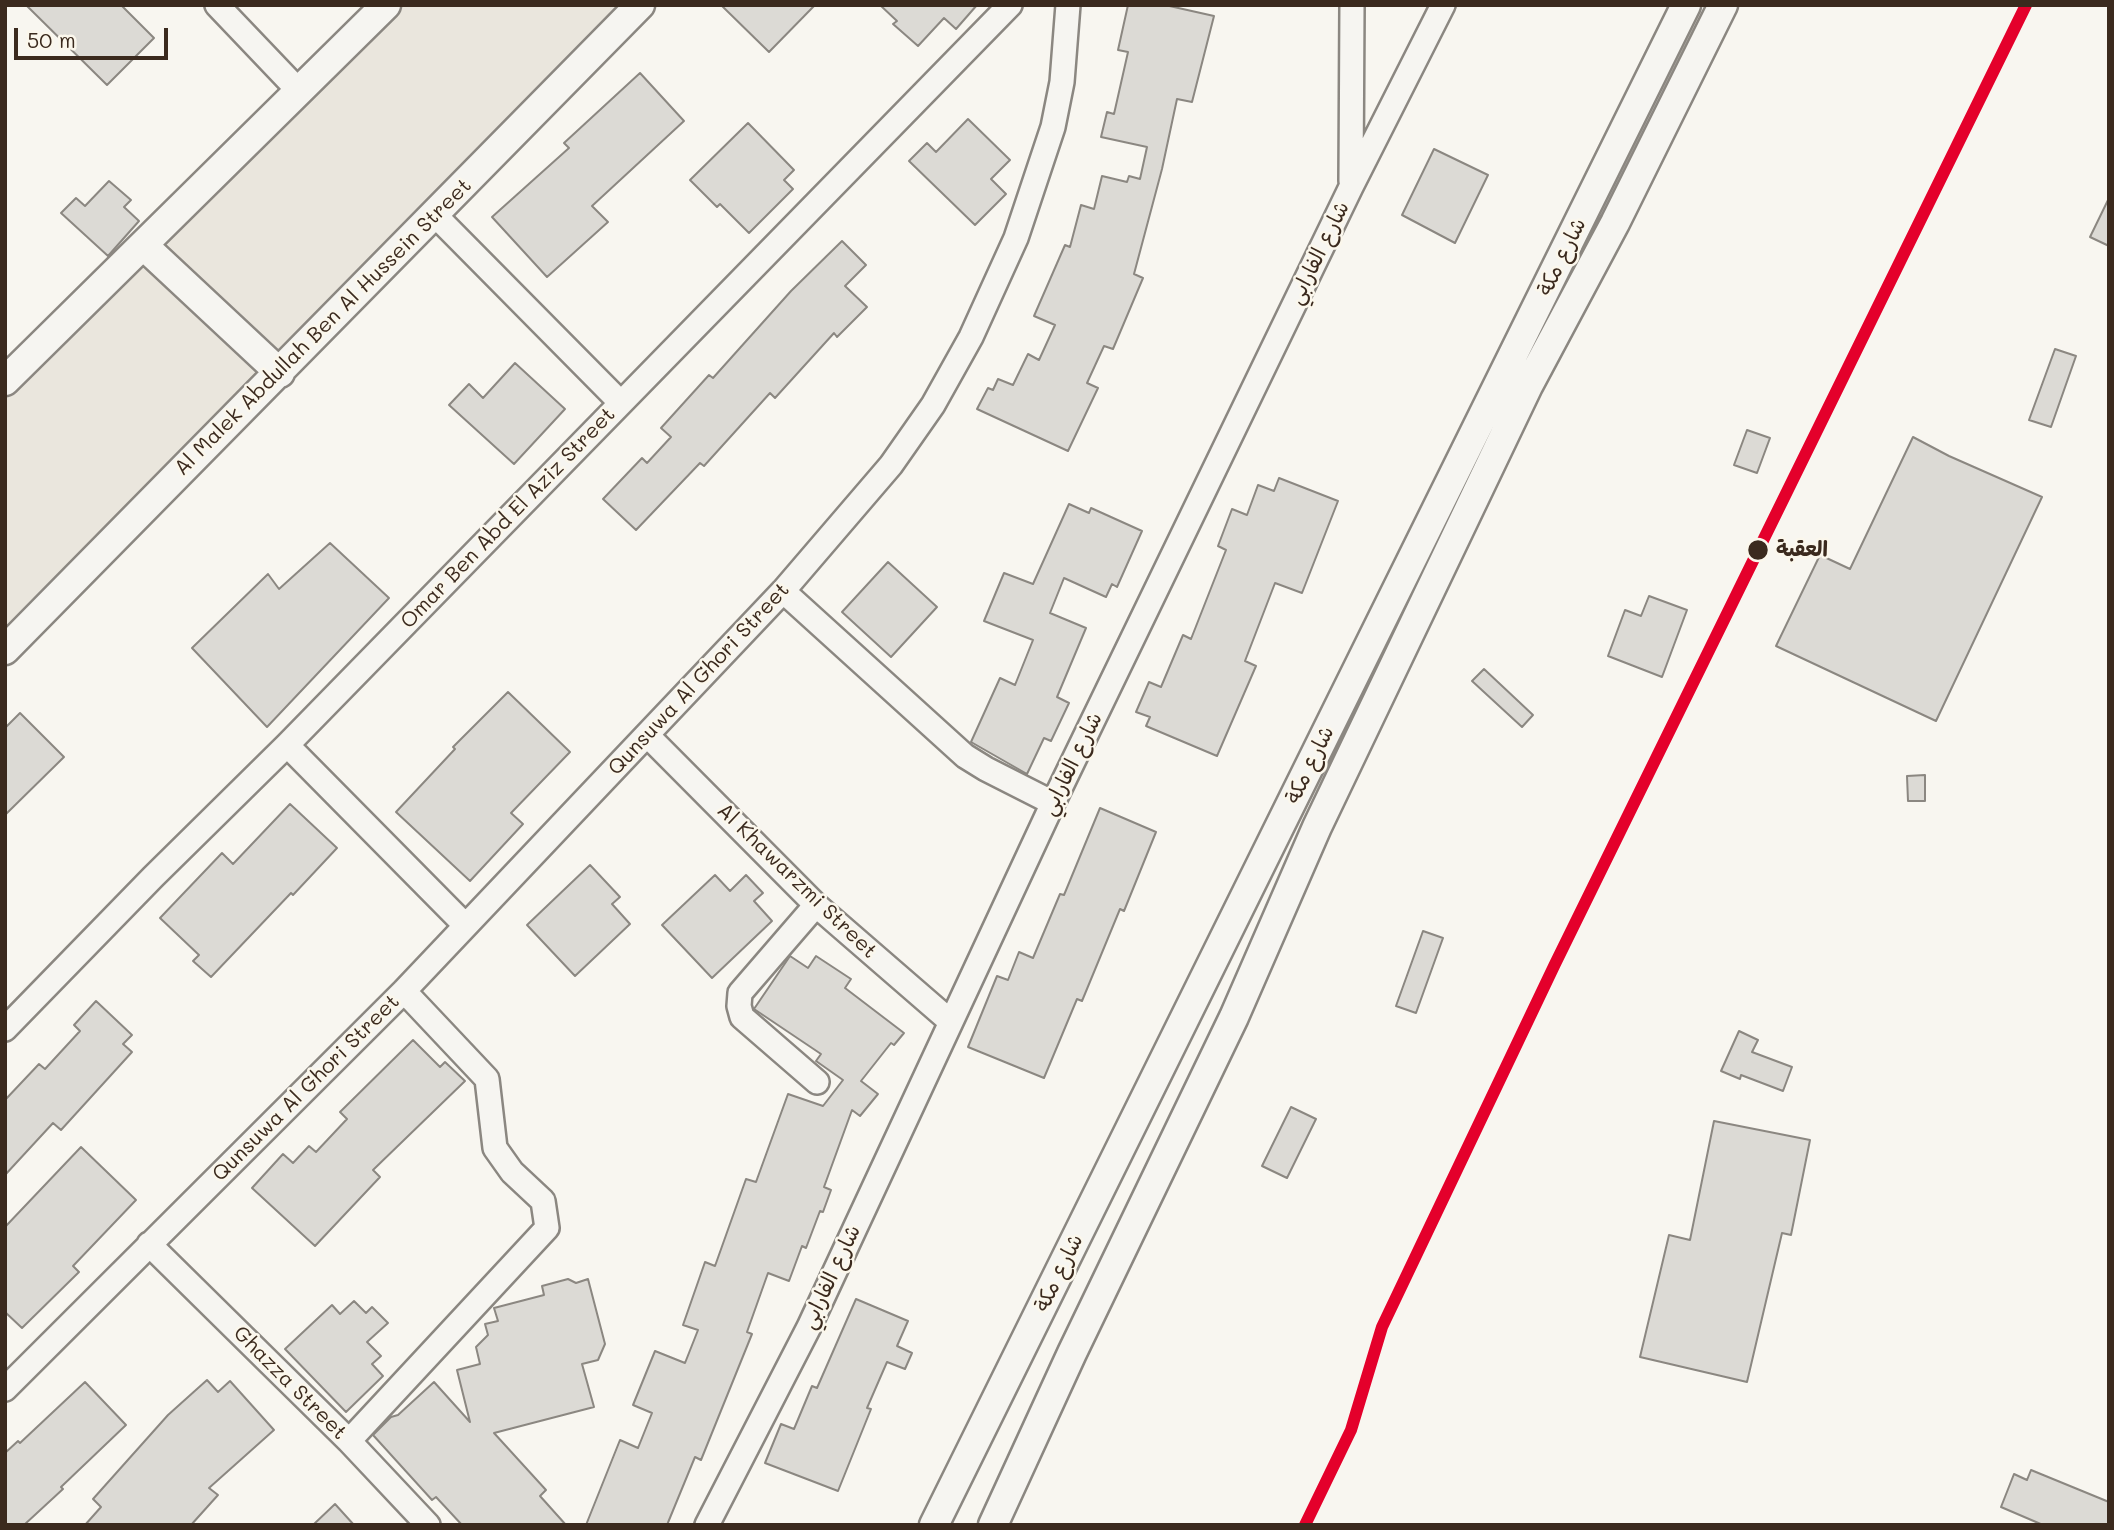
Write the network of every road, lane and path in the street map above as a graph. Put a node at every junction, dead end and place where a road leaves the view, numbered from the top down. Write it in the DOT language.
graph roads {
  1 [pos="217,5"];
  2 [pos="386,5"];
  3 [pos="640,5"];
  4 [pos="1010,5"];
  5 [pos="1068,5"];
  6 [pos="1352,5"];
  7 [pos="1443,5"];
  8 [pos="1686,5"];
  9 [pos="1723,5"];
  10 [pos="298,90"];
  11 [pos="1351,187"];
  12 [pos="435,215"];
  13 [pos="144,245"];
  14 [pos="280,373"];
  15 [pos="5,381"];
  16 [pos="621,403"];
  17 [pos="783,591"];
  18 [pos="5,650"];
  19 [pos="647,735"];
  20 [pos="287,746"];
  21 [pos="1053,803"];
  22 [pos="816,905"];
  23 [pos="465,925"];
  24 [pos="404,991"];
  25 [pos="951,1022"];
  26 [pos="5,1029"];
  27 [pos="817,1082"];
  28 [pos="149,1244"];
  29 [pos="5,1389"];
  30 [pos="349,1441"];
  31 [pos="428,1525"];
  32 [pos="707,1525"];
  33 [pos="934,1525"];
  34 [pos="993,1525"];
  1 -- 10 [label="street"];
  2 -- 10 [label="main road"];
  3 -- 12 [label="main road, Al Malek Abdullah Ben Al Hussein Street"];
  4 -- 16 [label="street, Omar Ben Abd El Aziz Street"];
  5 -- 17 [label="street, Qunsuwa Al Ghori Street"];
  6 -- 11 [label="street"];
  7 -- 11 [label="street, شارع الفارابي"];
  8 -- 33 [label="main road, شارع مكة"];
  9 -- 34 [label="main road, شارع مكة"];
  10 -- 13 [label="main road"];
  11 -- 21 [label="street, شارع الفارابي"];
  12 -- 14 [label="main road, Al Malek Abdullah Ben Al Hussein Street"];
  12 -- 16 [label="street"];
  13 -- 14 [label="main road"];
  13 -- 15 [label="main road"];
  14 -- 18 [label="main road, Al Malek Abdullah Ben Al Hussein Street"];
  16 -- 20 [label="street, Omar Ben Abd El Aziz Street"];
  17 -- 19 [label="street, Qunsuwa Al Ghori Street"];
  17 -- 21 [label="street"];
  19 -- 22 [label="street, Al Khawarzmi Street"];
  19 -- 23 [label="street, Qunsuwa Al Ghori Street"];
  20 -- 23 [label="street"];
  20 -- 26 [label="street, Omar Ben Abd El Aziz Street"];
  21 -- 25 [label="street, شارع الفارابي"];
  22 -- 25 [label="street, Al Khawarzmi Street"];
  22 -- 27 [label="street"];
  23 -- 24 [label="street, Qunsuwa Al Ghori Street"];
  24 -- 28 [label="street, Qunsuwa Al Ghori Street"];
  24 -- 30 [label="street"];
  25 -- 32 [label="street, شارع الفارابي"];
  28 -- 29 [label="street, Qunsuwa Al Ghori Street"];
  28 -- 30 [label="street, Ghazza Street"];
  30 -- 31 [label="street, Ghazza Street"];
}
